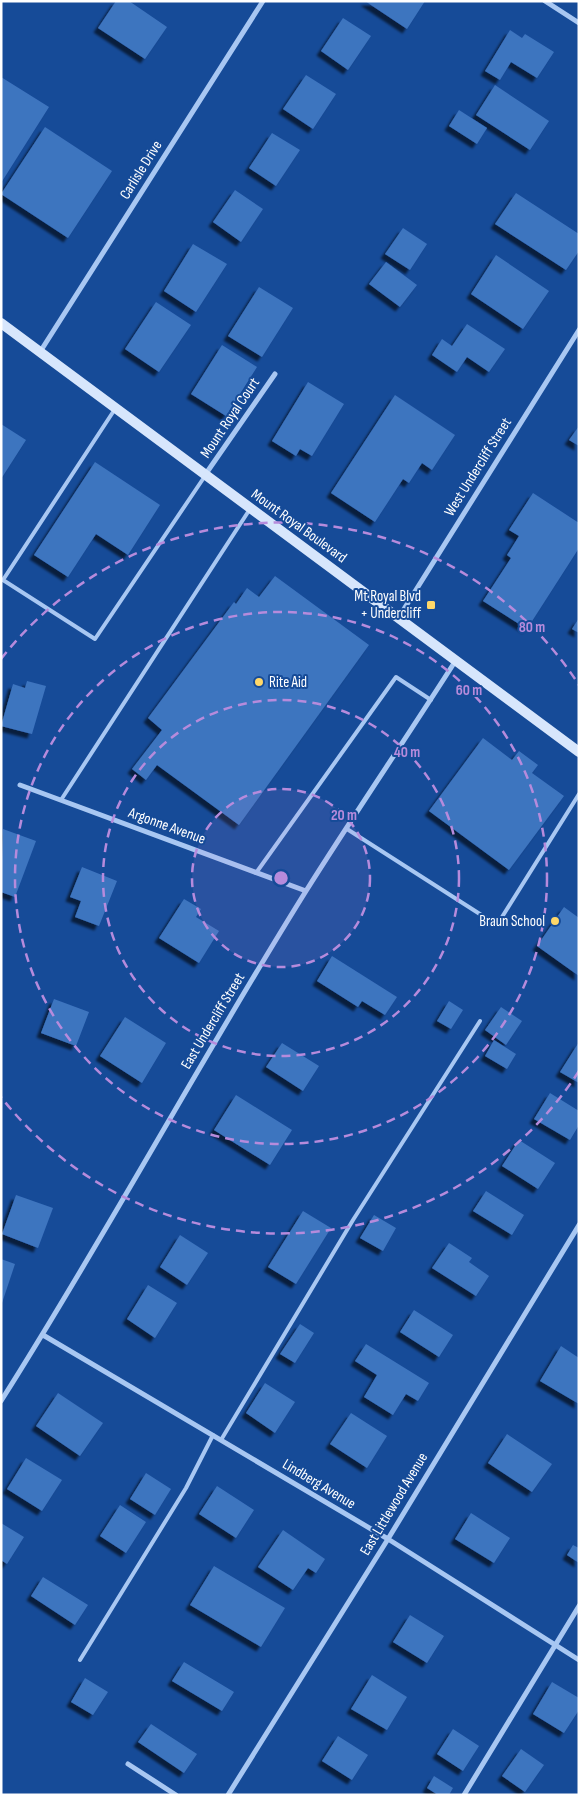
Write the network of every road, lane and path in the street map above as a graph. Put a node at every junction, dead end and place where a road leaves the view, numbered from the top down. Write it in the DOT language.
graph roads {
  1 [pos="263,1"];
  2 [pos="545,1"];
  3 [pos="579,23"];
  4 [pos="1,324"];
  5 [pos="579,330"];
  6 [pos="40,352"];
  7 [pos="275,374"];
  8 [pos="115,409"];
  9 [pos="205,476"];
  10 [pos="250,509"];
  11 [pos="399,617"];
  12 [pos="457,660"];
  13 [pos="431,700"];
  14 [pos="579,752"];
  15 [pos="20,785"];
  16 [pos="579,794"];
  17 [pos="61,800"];
  18 [pos="347,829"];
  19 [pos="256,873"];
  20 [pos="306,891"];
  21 [pos="480,1021"];
  22 [pos="579,1225"];
  23 [pos="43,1334"];
  24 [pos="1,1401"];
  25 [pos="213,1435"];
  26 [pos="221,1440"];
  27 [pos="388,1539"];
  28 [pos="579,1606"];
  29 [pos="554,1645"];
  30 [pos="80,1660"];
  31 [pos="579,1660"];
  32 [pos="128,1764"];
  33 [pos="176,1795"];
  34 [pos="228,1795"];
  35 [pos="464,1795"];
  1 -- 6 [label="street, Carlisle Drive"];
  2 -- 3 [label="street"];
  4 -- 6 [label="main road, Mount Royal Boulevard"];
  5 -- 11 [label="street, West Undercliff Street"];
  6 -- 8 [label="main road, Mount Royal Boulevard"];
  7 -- 9 [label="street, Mount Royal Court"];
  8 -- 9 [label="main road, Mount Royal Boulevard"];
  8 -- 9 [label="lane"];
  9 -- 10 [label="main road, Mount Royal Boulevard"];
  10 -- 11 [label="main road, Mount Royal Boulevard"];
  10 -- 17 [label="lane"];
  11 -- 12 [label="main road, Mount Royal Boulevard"];
  12 -- 13 [label="street, East Undercliff Street"];
  12 -- 14 [label="main road, Mount Royal Boulevard"];
  13 -- 18 [label="street, East Undercliff Street"];
  13 -- 19 [label="lane"];
  15 -- 17 [label="street, Argonne Avenue"];
  16 -- 18 [label="lane"];
  17 -- 19 [label="street, Argonne Avenue"];
  18 -- 20 [label="street, East Undercliff Street"];
  19 -- 20 [label="street, Argonne Avenue"];
  20 -- 23 [label="street, East Undercliff Street"];
  21 -- 26 [label="lane"];
  22 -- 27 [label="street, East Littlewood Avenue"];
  23 -- 24 [label="street, East Undercliff Street"];
  23 -- 25 [label="street, Lindberg Avenue"];
  25 -- 26 [label="street, Lindberg Avenue"];
  25 -- 30 [label="lane"];
  26 -- 27 [label="street, Lindberg Avenue"];
  27 -- 29 [label="street, Lindberg Avenue"];
  27 -- 34 [label="street, East Littlewood Avenue"];
  28 -- 29 [label="street"];
  29 -- 31 [label="street, Lindberg Avenue"];
  29 -- 35 [label="street"];
  32 -- 33 [label="street"];
}
